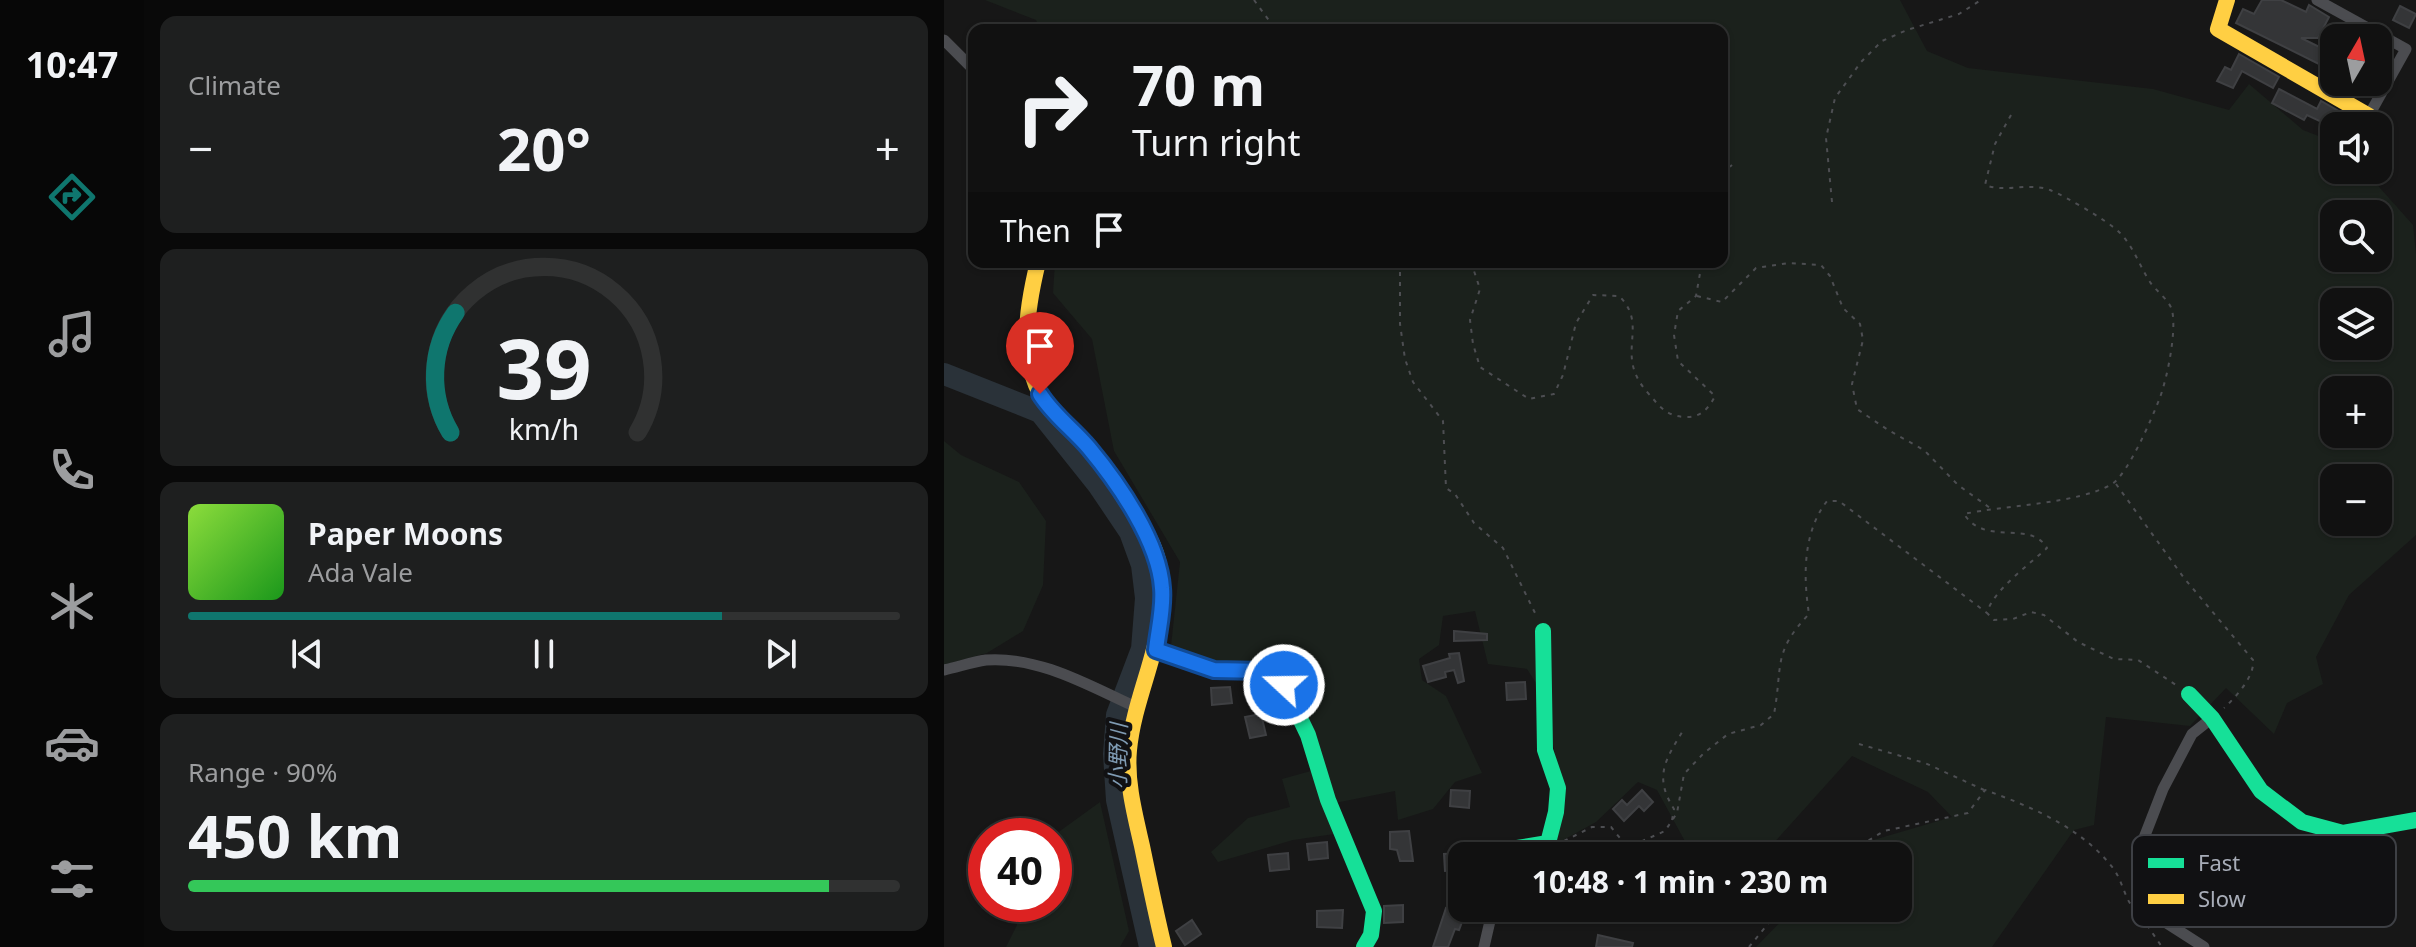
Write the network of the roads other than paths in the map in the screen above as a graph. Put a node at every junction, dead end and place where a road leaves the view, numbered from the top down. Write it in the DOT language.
graph roads {
  1 [pos="2227,0"];
  2 [pos="2317,0"];
  3 [pos="944,40"];
  4 [pos="968,64"];
  5 [pos="2352,112"];
  6 [pos="2371,112"];
  7 [pos="1037,268"];
  8 [pos="1543,631"];
  9 [pos="1156,650"];
  10 [pos="944,670"];
  11 [pos="2189,694"];
  12 [pos="1138,708"];
  13 [pos="2212,718"];
  14 [pos="2416,820"];
  15 [pos="2145,835"];
  16 [pos="1548,842"];
  17 [pos="1490,922"];
  18 [pos="2173,927"];
  19 [pos="1164,947"];
  20 [pos="1364,947"];
  21 [pos="1484,947"];
  22 [pos="2204,947"];
  1 -- 5 [label="street"];
  2 -- 6 [label="street"];
  3 -- 4 [label="street"];
  7 -- 9 [label="street"];
  8 -- 16 [label="street"];
  9 -- 12 [label="street"];
  9 -- 20 [label="street"];
  10 -- 12 [label="street"];
  11 -- 13 [label="street"];
  12 -- 19 [label="street"];
  13 -- 14 [label="street"];
  13 -- 15 [label="street"];
  17 -- 21 [label="street"];
  18 -- 22 [label="street"];
}
